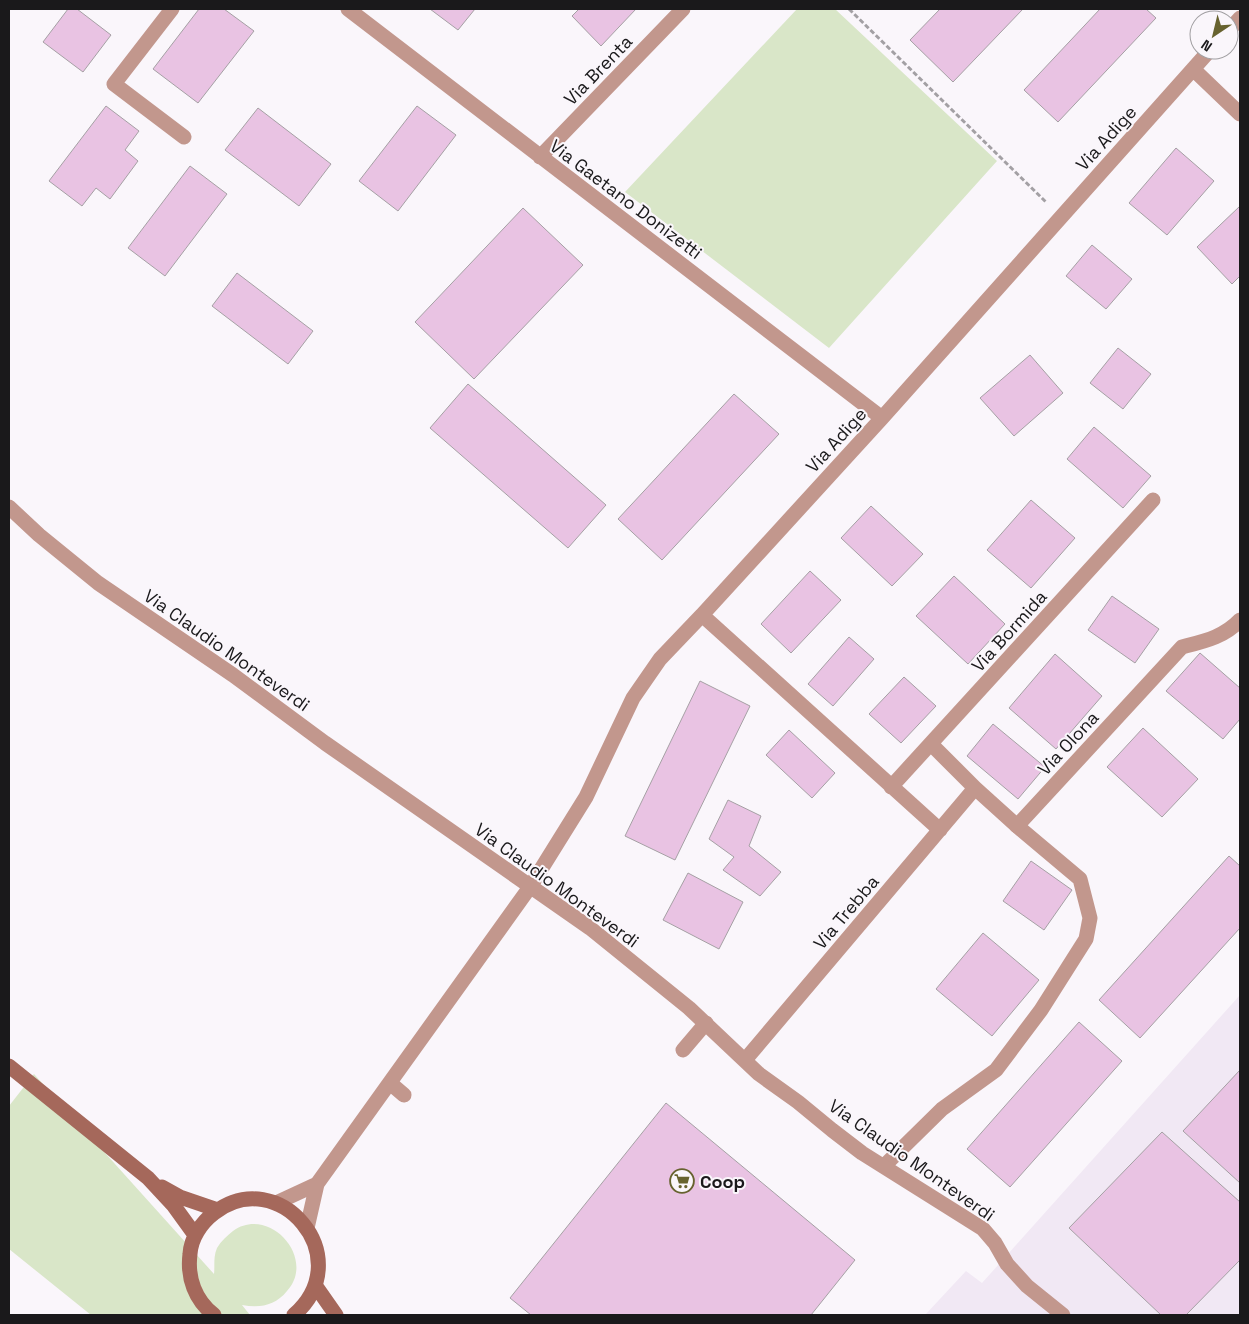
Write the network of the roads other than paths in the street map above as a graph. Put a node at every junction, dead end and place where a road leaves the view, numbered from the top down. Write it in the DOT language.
graph roads {
  1 [pos="172,9"];
  2 [pos="348,9"];
  3 [pos="683,9"];
  4 [pos="1201,60"];
  5 [pos="1193,68"];
  6 [pos="1240,114"];
  7 [pos="184,137"];
  8 [pos="540,157"];
  9 [pos="882,418"];
  10 [pos="1153,500"];
  11 [pos="9,507"];
  12 [pos="702,615"];
  13 [pos="1240,620"];
  14 [pos="931,744"];
  15 [pos="892,787"];
  16 [pos="975,788"];
  17 [pos="1018,826"];
  18 [pos="940,830"];
  19 [pos="530,887"];
  20 [pos="706,1024"];
  21 [pos="683,1050"];
  22 [pos="745,1060"];
  23 [pos="9,1066"];
  24 [pos="390,1083"];
  25 [pos="404,1095"];
  26 [pos="884,1166"];
  27 [pos="148,1178"];
  28 [pos="317,1184"];
  29 [pos="276,1203"];
  30 [pos="218,1210"];
  31 [pos="307,1228"];
  32 [pos="195,1235"];
  33 [pos="315,1285"];
  34 [pos="210,1314"];
  35 [pos="296,1315"];
  36 [pos="336,1315"];
  37 [pos="1063,1315"];
  1 -- 7 [label="street"];
  2 -- 8 [label="street, Via Gaetano Donizetti"];
  3 -- 8 [label="street, Via Brenta"];
  4 -- 5 [label="street, Via Adige"];
  5 -- 6 [label="street"];
  5 -- 9 [label="street, Via Adige"];
  8 -- 9 [label="street, Via Gaetano Donizetti"];
  9 -- 12 [label="street, Via Adige"];
  10 -- 14 [label="street, Via Bormida"];
  11 -- 19 [label="street, Via Claudio Monteverdi"];
  12 -- 15 [label="street"];
  12 -- 19 [label="street, Via Adige"];
  13 -- 17 [label="street, Via Olona"];
  14 -- 15 [label="street, Via Bormida"];
  14 -- 16 [label="street"];
  15 -- 18 [label="street"];
  16 -- 17 [label="street"];
  16 -- 18 [label="street, Via Trebba"];
  17 -- 26 [label="street"];
  18 -- 22 [label="street, Via Trebba"];
  19 -- 20 [label="street, Via Claudio Monteverdi"];
  19 -- 24 [label="street, Via Adige"];
  20 -- 21 [label="street"];
  20 -- 22 [label="street, Via Claudio Monteverdi"];
  22 -- 26 [label="street, Via Claudio Monteverdi"];
  23 -- 27 [label="street"];
  24 -- 25 [label="street"];
  24 -- 28 [label="street, Via Adige"];
  26 -- 37 [label="street, Via Claudio Monteverdi"];
  27 -- 30 [label="street"];
  27 -- 32 [label="street"];
  28 -- 29 [label="street"];
  28 -- 31 [label="street"];
  29 -- 30 [label="street"];
  29 -- 31 [label="street"];
  30 -- 32 [label="street"];
  31 -- 33 [label="street"];
  32 -- 34 [label="street"];
  33 -- 35 [label="street"];
  33 -- 36 [label="street"];
}
